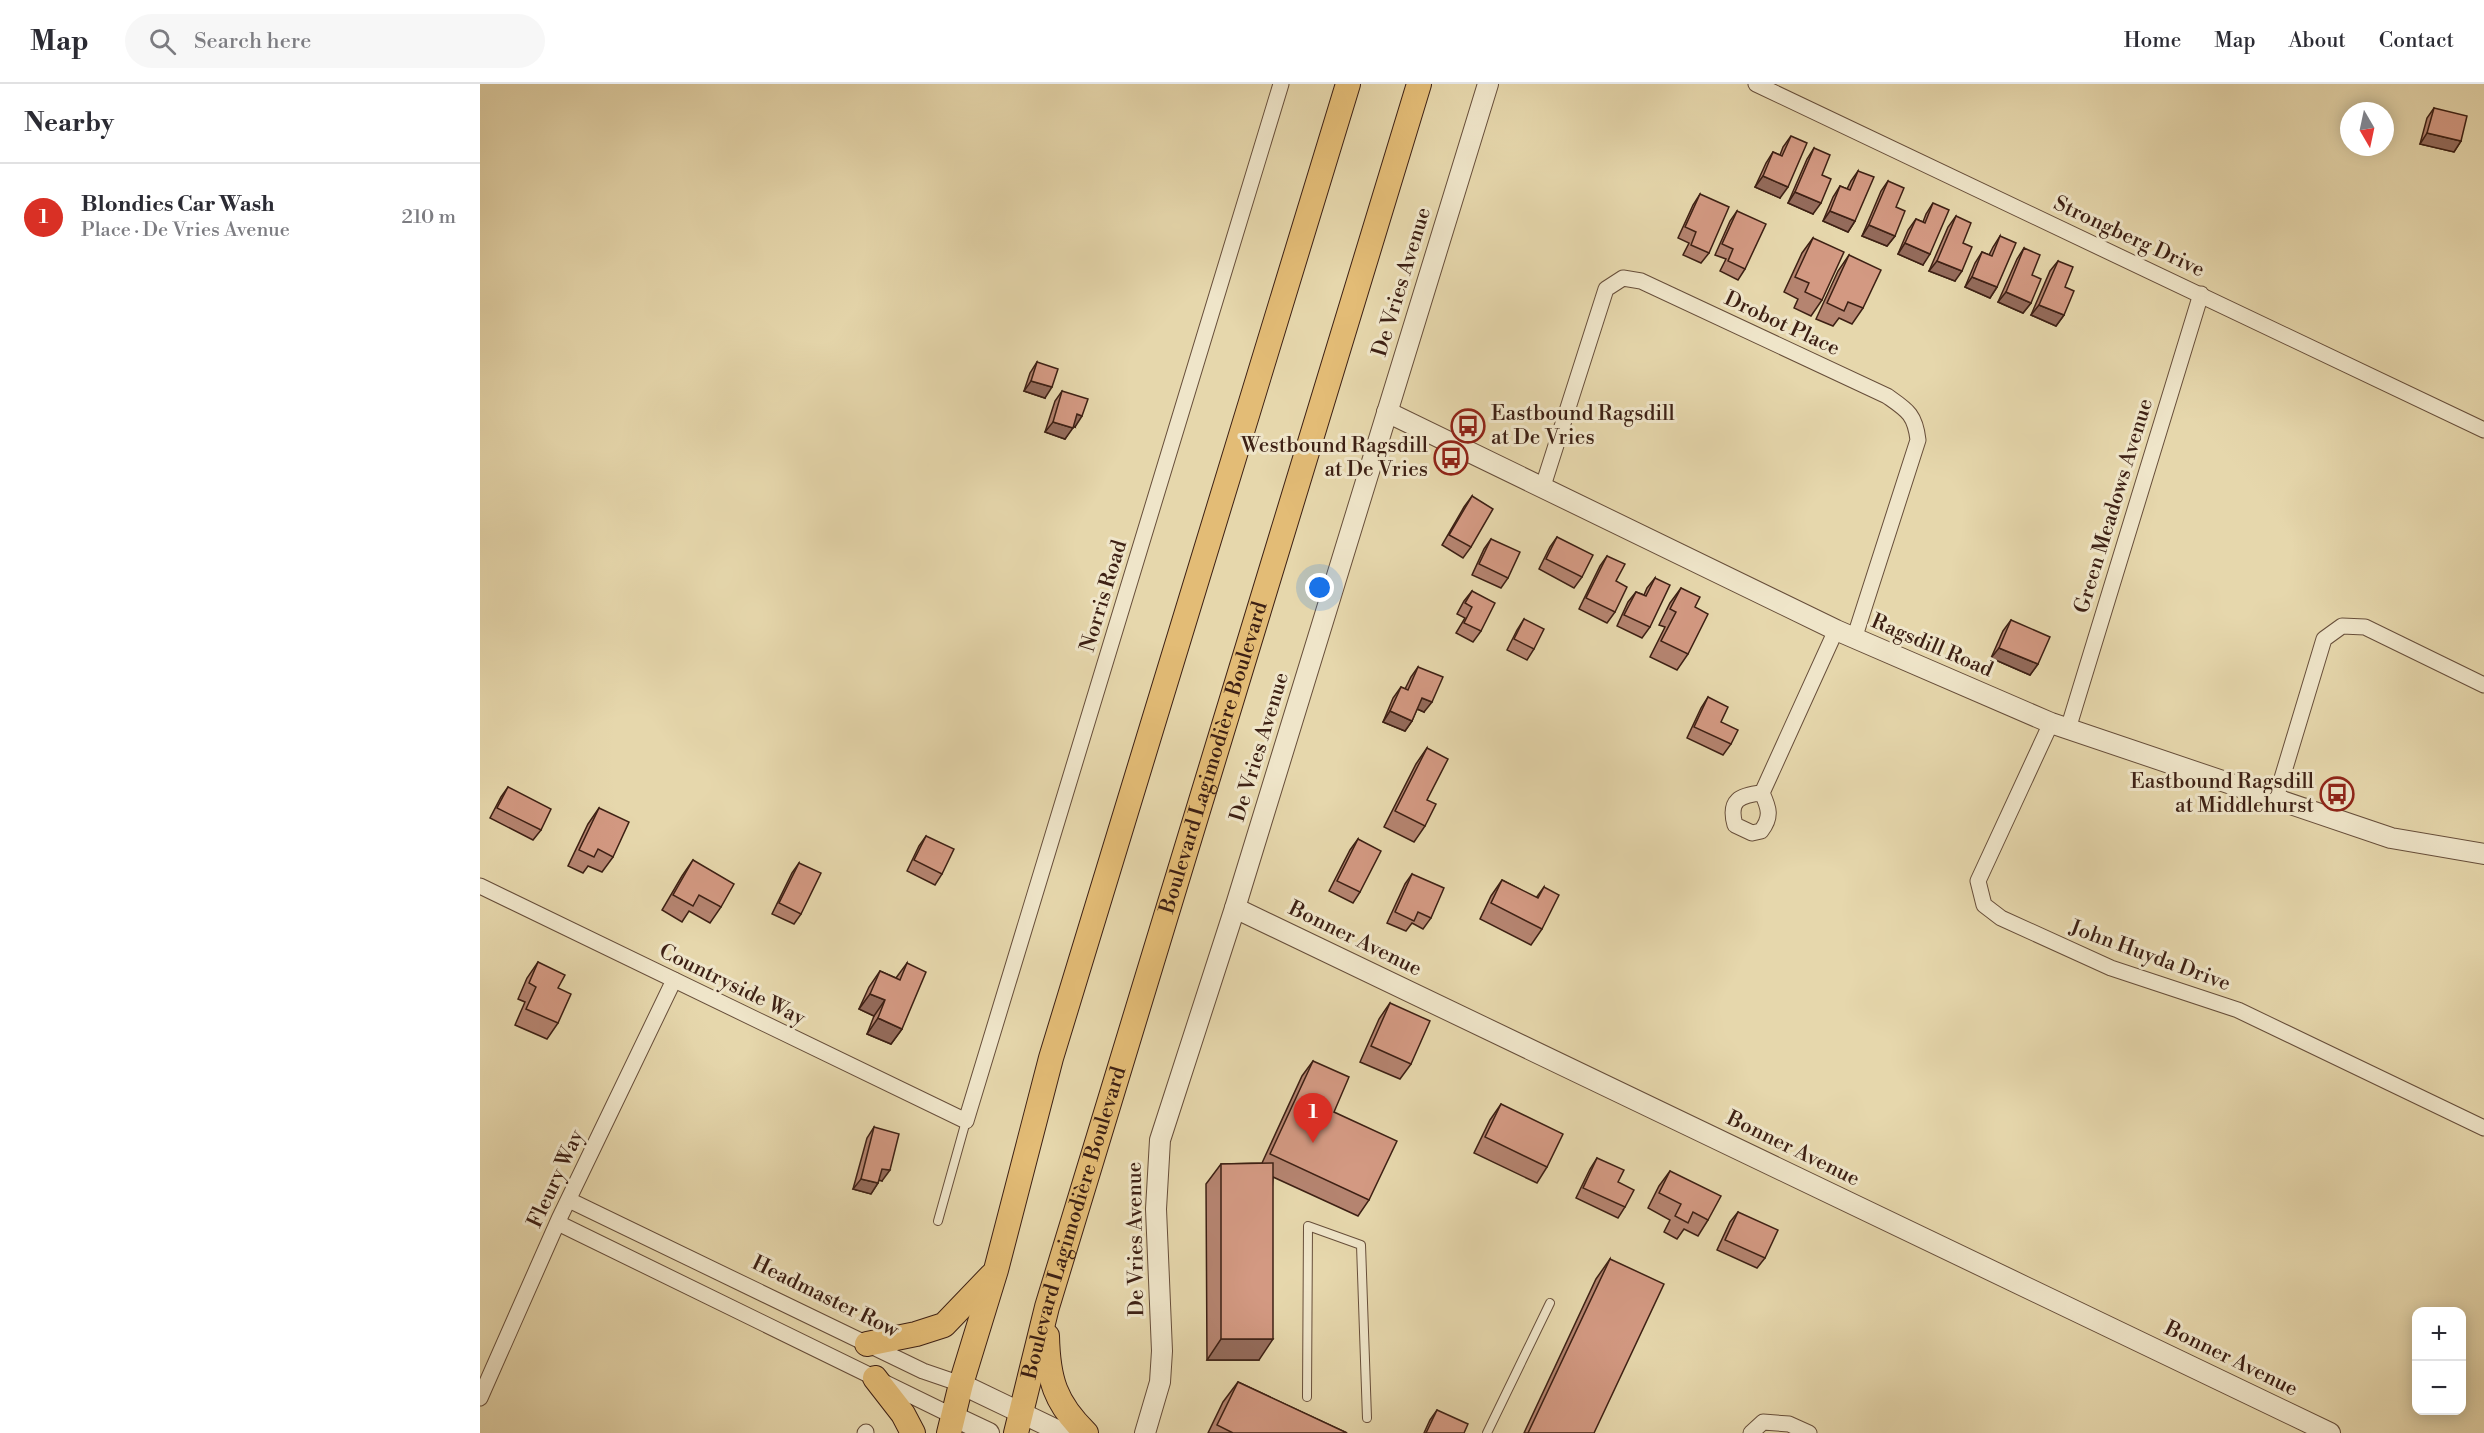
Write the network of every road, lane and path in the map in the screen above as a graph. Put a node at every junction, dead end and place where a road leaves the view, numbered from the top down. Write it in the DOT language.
graph roads {
  1 [pos="1281,84"];
  2 [pos="1348,84"];
  3 [pos="1419,84"];
  4 [pos="1488,84"];
  5 [pos="1756,84"];
  6 [pos="2201,294"];
  7 [pos="1387,412"];
  8 [pos="2484,430"];
  9 [pos="1543,486"];
  10 [pos="1836,630"];
  11 [pos="1854,639"];
  12 [pos="2484,685"];
  13 [pos="2060,726"];
  14 [pos="1762,793"];
  15 [pos="2276,798"];
  16 [pos="2484,854"];
  17 [pos="480,886"];
  18 [pos="1235,908"];
  19 [pos="674,980"];
  20 [pos="966,1121"];
  21 [pos="2484,1128"];
  22 [pos="569,1200"];
  23 [pos="938,1221"];
  24 [pos="558,1223"];
  25 [pos="996,1270"];
  26 [pos="1550,1303"];
  27 [pos="1047,1307"];
  28 [pos="867,1344"];
  29 [pos="875,1378"];
  30 [pos="961,1384"];
  31 [pos="1307,1397"];
  32 [pos="480,1398"];
  33 [pos="1367,1418"];
  34 [pos="1018,1422"];
  35 [pos="951,1424"];
  36 [pos="913,1433"];
  37 [pos="989,1433"];
  38 [pos="1063,1433"];
  39 [pos="1086,1433"];
  40 [pos="1145,1433"];
  41 [pos="1487,1433"];
  42 [pos="1751,1433"];
  43 [pos="1809,1433"];
  44 [pos="2330,1433"];
  1 -- 20 [label="street, Norris Road"];
  2 -- 25 [label="main road"];
  3 -- 27 [label="main road, Boulevard Lagimodière Boulevard"];
  4 -- 7 [label="street, De Vries Avenue"];
  5 -- 6 [label="street, Strongberg Drive"];
  6 -- 8 [label="street, Strongberg Drive"];
  6 -- 13 [label="street, Green Meadows Avenue"];
  7 -- 9 [label="street, Ragsdill Road"];
  7 -- 18 [label="street, De Vries Avenue"];
  9 -- 10 [label="street, Ragsdill Road"];
  9 -- 11 [label="street, Drobot Place"];
  10 -- 11 [label="street, Ragsdill Road"];
  10 -- 14 [label="street"];
  11 -- 13 [label="street, Ragsdill Road"];
  12 -- 15 [label="street"];
  13 -- 15 [label="street, Ragsdill Road"];
  13 -- 21 [label="street, John Huyda Drive"];
  15 -- 16 [label="street, Ragsdill Road"];
  17 -- 19 [label="street, Countryside Way"];
  18 -- 40 [label="street, De Vries Avenue"];
  18 -- 44 [label="street, Bonner Avenue"];
  19 -- 20 [label="street, Countryside Way"];
  19 -- 22 [label="street, Fleury Way"];
  20 -- 23 [label="lane"];
  22 -- 24 [label="street, Fleury Way"];
  22 -- 28 [label="street, Headmaster Row"];
  24 -- 29 [label="street"];
  24 -- 32 [label="street, Fleury Way"];
  25 -- 28 [label="main road"];
  25 -- 30 [label="main road"];
  26 -- 41 [label="lane"];
  27 -- 34 [label="main road, Boulevard Lagimodière Boulevard"];
  27 -- 39 [label="main road"];
  28 -- 30 [label="street, Headmaster Row"];
  29 -- 35 [label="street"];
  29 -- 36 [label="main road"];
  30 -- 34 [label="street, Headmaster Row"];
  30 -- 35 [label="main road"];
  31 -- 33 [label="lane"];
  34 -- 38 [label="street, Headmaster Row"];
  35 -- 37 [label="street"];
  42 -- 43 [label="street"];
}
